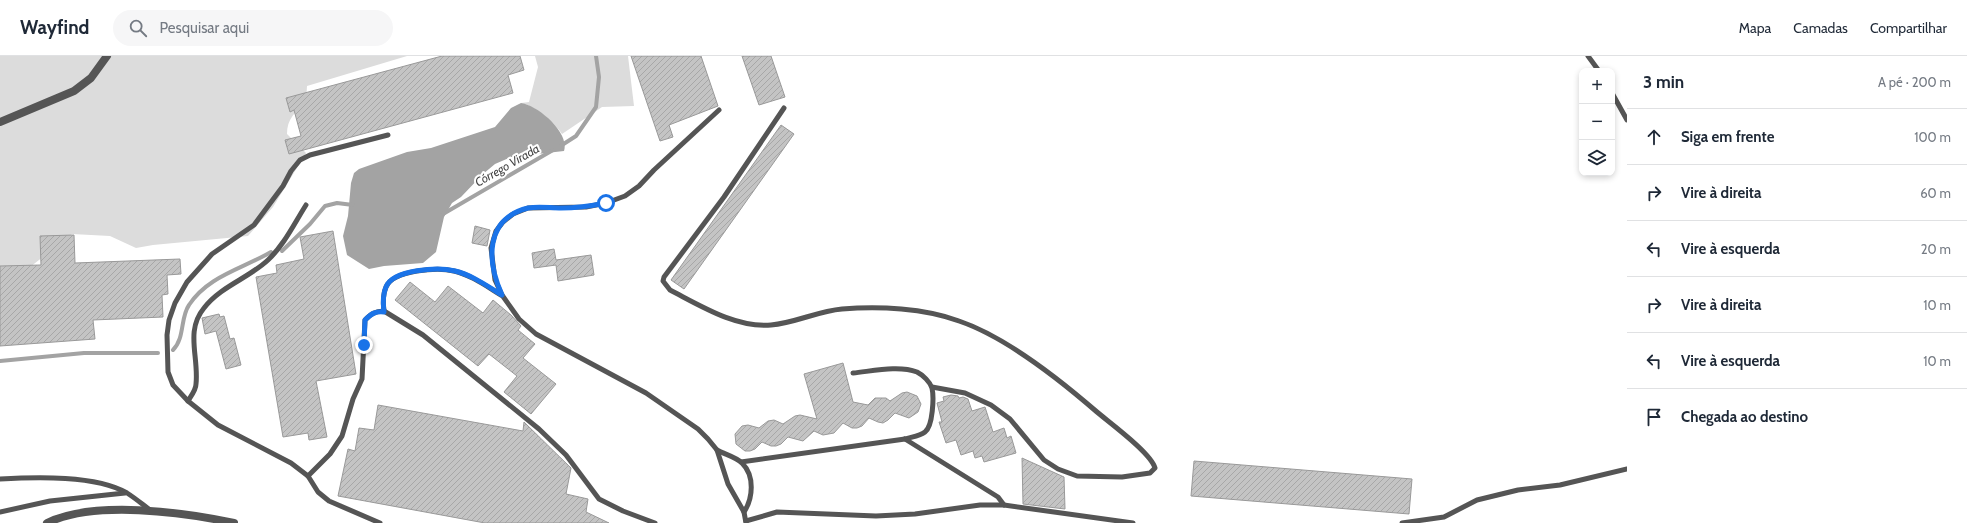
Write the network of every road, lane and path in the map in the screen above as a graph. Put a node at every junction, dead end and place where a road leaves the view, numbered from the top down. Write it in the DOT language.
graph roads {
  1 [pos="107,56"];
  2 [pos="1588,56"];
  3 [pos="1597,68"];
  4 [pos="1615,99"];
  5 [pos="784,108"];
  6 [pos="719,110"];
  7 [pos="1627,120"];
  8 [pos="0,122"];
  9 [pos="388,135"];
  10 [pos="306,205"];
  11 [pos="502,295"];
  12 [pos="384,312"];
  13 [pos="853,373"];
  14 [pos="932,387"];
  15 [pos="188,401"];
  16 [pos="905,439"];
  17 [pos="717,450"];
  18 [pos="741,462"];
  19 [pos="1627,469"];
  20 [pos="308,476"];
  21 [pos="0,479"];
  22 [pos="126,493"];
  23 [pos="1004,505"];
  24 [pos="0,512"];
  25 [pos="152,512"];
  26 [pos="744,512"];
  27 [pos="746,522"];
  28 [pos="47,523"];
  29 [pos="234,523"];
  30 [pos="380,523"];
  31 [pos="655,523"];
  32 [pos="1133,523"];
  33 [pos="1402,523"];
  1 -- 8 [label="street"];
  2 -- 3 [label="lane"];
  4 -- 7 [label="lane"];
  5 -- 14 [label="lane"];
  6 -- 11 [label="lane"];
  9 -- 15 [label="lane"];
  10 -- 15 [label="lane"];
  11 -- 12 [label="lane"];
  11 -- 17 [label="lane"];
  12 -- 20 [label="lane"];
  12 -- 31 [label="lane"];
  13 -- 14 [label="lane"];
  14 -- 16 [label="lane"];
  15 -- 20 [label="lane"];
  16 -- 18 [label="lane"];
  16 -- 23 [label="lane"];
  17 -- 18 [label="lane"];
  17 -- 26 [label="lane"];
  18 -- 26 [label="lane"];
  19 -- 33 [label="lane"];
  20 -- 30 [label="lane"];
  21 -- 22 [label="lane"];
  22 -- 24 [label="lane"];
  22 -- 25 [label="lane"];
  23 -- 27 [label="lane"];
  23 -- 32 [label="lane"];
  25 -- 28 [label="street"];
  25 -- 29 [label="street"];
  26 -- 27 [label="lane"];
}
